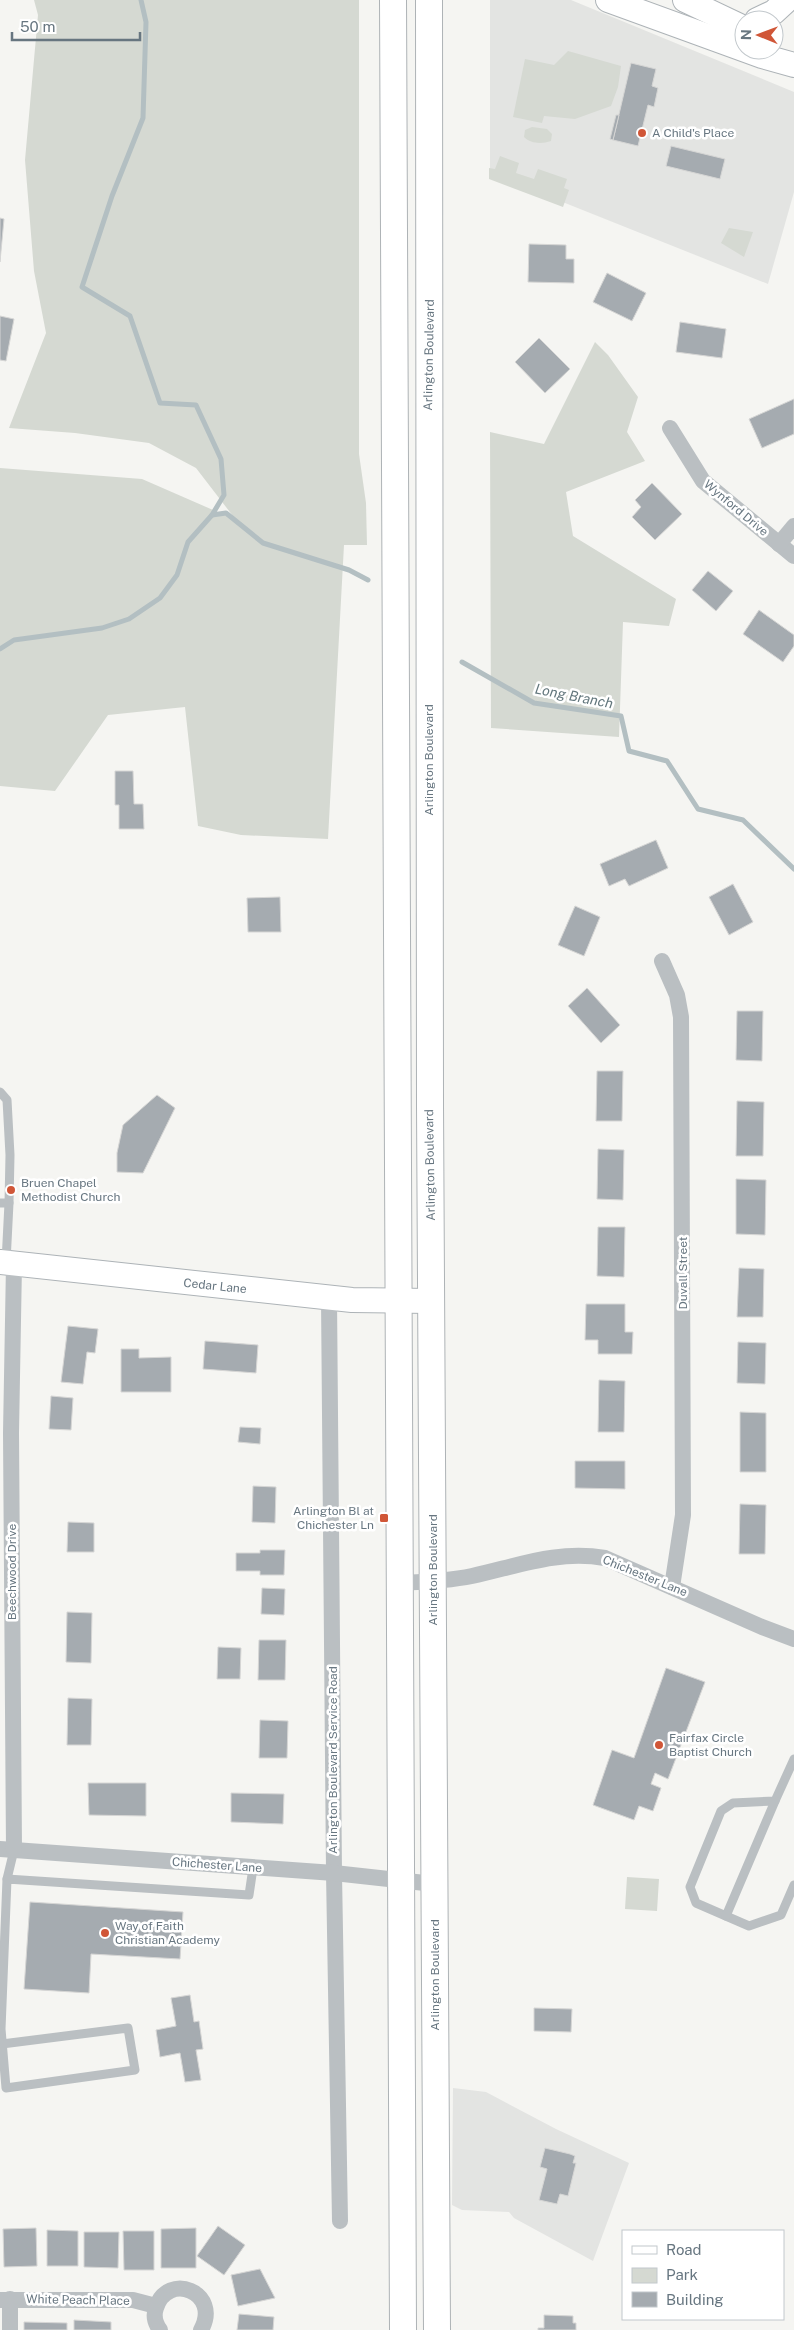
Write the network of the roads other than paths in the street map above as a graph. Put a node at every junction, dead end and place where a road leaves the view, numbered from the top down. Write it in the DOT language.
graph roads {
  1 [pos="393,0"];
  2 [pos="429,0"];
  3 [pos="438,0"];
  4 [pos="608,0"];
  5 [pos="685,0"];
  6 [pos="787,0"];
  7 [pos="776,10"];
  8 [pos="734,20"];
  9 [pos="429,47"];
  10 [pos="784,56"];
  11 [pos="794,64"];
  12 [pos="670,428"];
  13 [pos="794,526"];
  14 [pos="779,544"];
  15 [pos="794,556"];
  16 [pos="662,961"];
  17 [pos="0,1092"];
  18 [pos="5,1203"];
  19 [pos="7,1263"];
  20 [pos="329,1298"];
  21 [pos="399,1301"];
  22 [pos="432,1301"];
  23 [pos="433,1582"];
  24 [pos="400,1583"];
  25 [pos="672,1587"];
  26 [pos="794,1639"];
  27 [pos="794,1759"];
  28 [pos="775,1801"];
  29 [pos="7,1850"];
  30 [pos="253,1868"];
  31 [pos="334,1873"];
  32 [pos="7,1879"];
  33 [pos="401,1880"];
  34 [pos="434,1884"];
  35 [pos="794,1885"];
  36 [pos="726,1916"];
  37 [pos="2,2044"];
  38 [pos="340,2221"];
  39 [pos="5,2300"];
  40 [pos="156,2306"];
  41 [pos="10,2330"];
  42 [pos="160,2330"];
  43 [pos="201,2330"];
  44 [pos="403,2330"];
  45 [pos="437,2330"];
  1 -- 21 [label="main road"];
  2 -- 9 [label="main road, Arlington Boulevard"];
  3 -- 9 [label="main road"];
  4 -- 11 [label="main road"];
  5 -- 8 [label="main road"];
  6 -- 7 [label="main road"];
  9 -- 22 [label="main road, Arlington Boulevard"];
  10 -- 11 [label="main road"];
  12 -- 14 [label="street, Wynford Drive"];
  13 -- 14 [label="street"];
  14 -- 15 [label="street, Wynford Drive"];
  16 -- 25 [label="street, Duvall Street"];
  17 -- 18 [label="lane"];
  18 -- 19 [label="lane"];
  19 -- 20 [label="main road, Cedar Lane"];
  19 -- 29 [label="street, Beechwood Drive"];
  20 -- 21 [label="main road, Cedar Lane"];
  20 -- 31 [label="street, Arlington Boulevard Service Road"];
  21 -- 22 [label="main road, Cedar Lane"];
  21 -- 24 [label="main road"];
  22 -- 23 [label="main road, Arlington Boulevard"];
  23 -- 24 [label="street, Chichester Lane"];
  23 -- 25 [label="street, Chichester Lane"];
  23 -- 34 [label="main road, Arlington Boulevard"];
  24 -- 33 [label="main road"];
  25 -- 26 [label="street, Chichester Lane"];
  27 -- 28 [label="lane"];
  28 -- 36 [label="lane"];
  28 -- 36 [label="lane"];
  29 -- 30 [label="street, Chichester Lane"];
  29 -- 32 [label="lane"];
  30 -- 31 [label="street, Chichester Lane"];
  30 -- 32 [label="lane"];
  31 -- 33 [label="street, Chichester Lane"];
  31 -- 38 [label="street, Arlington Boulevard Service Road"];
  32 -- 37 [label="lane"];
  33 -- 34 [label="street, Chichester Lane"];
  33 -- 44 [label="main road"];
  34 -- 45 [label="main road, Arlington Boulevard"];
  35 -- 36 [label="lane"];
  37 -- 37 [label="lane"];
  39 -- 40 [label="street, White Peach Place"];
  39 -- 41 [label="street"];
  40 -- 42 [label="street"];
  40 -- 43 [label="street"];
}
